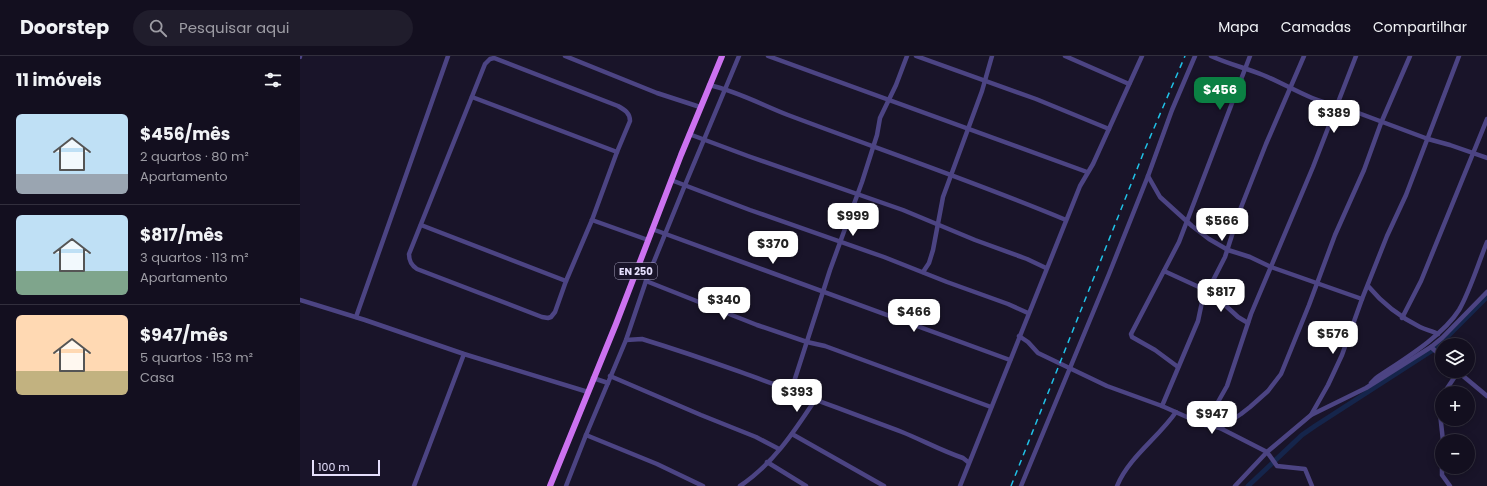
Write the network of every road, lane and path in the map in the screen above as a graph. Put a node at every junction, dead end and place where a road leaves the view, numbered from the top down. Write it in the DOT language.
graph roads {
  1 [pos="448,56"];
  2 [pos="564,56"];
  3 [pos="722,56"];
  4 [pos="739,56"];
  5 [pos="768,56"];
  6 [pos="907,56"];
  7 [pos="916,56"];
  8 [pos="992,56"];
  9 [pos="1065,56"];
  10 [pos="1142,56"];
  11 [pos="1195,56"];
  12 [pos="1211,56"];
  13 [pos="1250,56"];
  14 [pos="1304,56"];
  15 [pos="1356,56"];
  16 [pos="1410,56"];
  17 [pos="1458,56"];
  18 [pos="1245,69"];
  19 [pos="985,80"];
  20 [pos="1129,84"];
  21 [pos="709,85"];
  22 [pos="725,89"];
  23 [pos="1290,89"];
  24 [pos="472,97"];
  25 [pos="888,100"];
  26 [pos="1337,105"];
  27 [pos="700,107"];
  28 [pos="1487,120"];
  29 [pos="1381,123"];
  30 [pos="968,128"];
  31 [pos="1109,129"];
  32 [pos="690,134"];
  33 [pos="704,138"];
  34 [pos="1428,139"];
  35 [pos="873,146"];
  36 [pos="617,152"];
  37 [pos="1474,152"];
  38 [pos="1487,158"];
  39 [pos="1087,172"];
  40 [pos="951,176"];
  41 [pos="1148,176"];
  42 [pos="671,180"];
  43 [pos="685,185"];
  44 [pos="857,194"];
  45 [pos="592,220"];
  46 [pos="1066,220"];
  47 [pos="1187,222"];
  48 [pos="421,225"];
  49 [pos="938,225"];
  50 [pos="652,229"];
  51 [pos="665,234"];
  52 [pos="648,240"];
  53 [pos="840,242"];
  54 [pos="1487,242"];
  55 [pos="1228,250"];
  56 [pos="1271,267"];
  57 [pos="1046,268"];
  58 [pos="1164,271"];
  59 [pos="923,272"];
  60 [pos="566,281"];
  61 [pos="646,281"];
  62 [pos="1316,283"];
  63 [pos="1368,286"];
  64 [pos="1207,290"];
  65 [pos="824,291"];
  66 [pos="1487,292"];
  67 [pos="1362,299"];
  68 [pos="300,300"];
  69 [pos="1028,313"];
  70 [pos="356,317"];
  71 [pos="1402,318"];
  72 [pos="1248,323"];
  73 [pos="1437,334"];
  74 [pos="1019,336"];
  75 [pos="1442,338"];
  76 [pos="626,340"];
  77 [pos="807,342"];
  78 [pos="1435,344"];
  79 [pos="1431,347"];
  80 [pos="1435,351"];
  81 [pos="464,354"];
  82 [pos="1010,360"];
  83 [pos="1178,367"];
  84 [pos="1070,368"];
  85 [pos="610,376"];
  86 [pos="593,378"];
  87 [pos="1465,378"];
  88 [pos="608,383"];
  89 [pos="1366,388"];
  90 [pos="791,391"];
  91 [pos="588,392"];
  92 [pos="1487,396"];
  93 [pos="814,400"];
  94 [pos="1162,406"];
  95 [pos="991,407"];
  96 [pos="1176,412"];
  97 [pos="1312,415"];
  98 [pos="1205,425"];
  99 [pos="1220,428"];
  100 [pos="792,434"];
  101 [pos="586,435"];
  102 [pos="779,449"];
  103 [pos="1267,452"];
  104 [pos="767,462"];
  105 [pos="968,462"];
  106 [pos="1442,474"];
  107 [pos="691,483"];
  108 [pos="414,486"];
  109 [pos="550,486"];
  110 [pos="566,486"];
  111 [pos="703,486"];
  112 [pos="740,486"];
  113 [pos="806,486"];
  114 [pos="884,486"];
  115 [pos="960,486"];
  116 [pos="1021,486"];
  117 [pos="1116,486"];
  118 [pos="1235,486"];
  119 [pos="1312,486"];
  120 [pos="1450,486"];
  1 -- 70 [label="street"];
  2 -- 27 [label="street"];
  3 -- 21 [label="main road, EN 250"];
  4 -- 22 [label="street"];
  5 -- 25 [label="street"];
  6 -- 25 [label="street"];
  7 -- 19 [label="street"];
  8 -- 19 [label="street"];
  9 -- 20 [label="street"];
  10 -- 20 [label="street"];
  11 -- 41 [label="street"];
  12 -- 18 [label="street"];
  13 -- 18 [label="street"];
  14 -- 23 [label="street"];
  15 -- 26 [label="street"];
  16 -- 29 [label="street"];
  17 -- 34 [label="street"];
  18 -- 23 [label="street"];
  18 -- 47 [label="street"];
  19 -- 30 [label="street"];
  19 -- 31 [label="street"];
  20 -- 31 [label="street"];
  21 -- 22 [label="street"];
  21 -- 27 [label="main road, EN 250"];
  22 -- 33 [label="street"];
  22 -- 35 [label="street"];
  23 -- 26 [label="street"];
  23 -- 55 [label="street"];
  24 -- 36 [label="street"];
  24 -- 36 [label="street"];
  24 -- 48 [label="street"];
  25 -- 30 [label="street"];
  25 -- 35 [label="street"];
  26 -- 29 [label="street"];
  26 -- 56 [label="street"];
  27 -- 32 [label="main road, EN 250"];
  28 -- 37 [label="street"];
  29 -- 34 [label="street"];
  29 -- 62 [label="street"];
  30 -- 39 [label="street"];
  30 -- 40 [label="street"];
  31 -- 39 [label="street"];
  32 -- 33 [label="street"];
  32 -- 42 [label="main road, EN 250"];
  33 -- 43 [label="street"];
  33 -- 44 [label="street"];
  34 -- 37 [label="street"];
  34 -- 63 [label="street"];
  35 -- 40 [label="street"];
  35 -- 44 [label="street"];
  36 -- 45 [label="street"];
  37 -- 38 [label="street"];
  37 -- 71 [label="street"];
  39 -- 46 [label="street"];
  40 -- 46 [label="street"];
  40 -- 49 [label="street"];
  41 -- 47 [label="street"];
  41 -- 84 [label="street"];
  42 -- 43 [label="street"];
  42 -- 50 [label="main road, EN 250"];
  43 -- 51 [label="street"];
  43 -- 53 [label="street"];
  44 -- 49 [label="street"];
  44 -- 53 [label="street"];
  45 -- 52 [label="street"];
  45 -- 60 [label="street"];
  46 -- 57 [label="street"];
  47 -- 55 [label="street"];
  47 -- 58 [label="street"];
  48 -- 60 [label="street"];
  48 -- 60 [label="street"];
  49 -- 57 [label="street"];
  49 -- 59 [label="street"];
  50 -- 51 [label="street"];
  50 -- 52 [label="main road, EN 250"];
  51 -- 61 [label="street"];
  51 -- 65 [label="street"];
  52 -- 86 [label="main road, EN 250"];
  53 -- 59 [label="street"];
  53 -- 65 [label="street"];
  54 -- 73 [label="street"];
  55 -- 56 [label="street"];
  55 -- 64 [label="street"];
  56 -- 62 [label="street"];
  56 -- 72 [label="street"];
  57 -- 69 [label="street"];
  58 -- 64 [label="street"];
  58 -- 83 [label="street"];
  59 -- 69 [label="street"];
  61 -- 76 [label="street"];
  61 -- 77 [label="street"];
  62 -- 67 [label="street"];
  62 -- 99 [label="street"];
  63 -- 67 [label="street"];
  63 -- 71 [label="street"];
  64 -- 72 [label="street"];
  64 -- 83 [label="street"];
  65 -- 77 [label="street"];
  65 -- 82 [label="street"];
  66 -- 75 [label="street"];
  67 -- 97 [label="street"];
  68 -- 70 [label="street"];
  69 -- 74 [label="street"];
  70 -- 81 [label="street"];
  71 -- 73 [label="street"];
  72 -- 98 [label="street"];
  73 -- 75 [label="street"];
  73 -- 89 [label="street"];
  74 -- 82 [label="street"];
  74 -- 84 [label="street"];
  76 -- 85 [label="street"];
  76 -- 90 [label="street"];
  77 -- 90 [label="street"];
  77 -- 95 [label="street"];
  78 -- 79 [label="street"];
  79 -- 80 [label="street"];
  79 -- 89 [label="street"];
  81 -- 91 [label="street"];
  81 -- 108 [label="street"];
  82 -- 95 [label="street"];
  83 -- 94 [label="street"];
  84 -- 94 [label="street"];
  84 -- 116 [label="street"];
  85 -- 88 [label="street"];
  85 -- 102 [label="street"];
  86 -- 88 [label="street"];
  86 -- 91 [label="main road, EN 250"];
  87 -- 92 [label="street"];
  88 -- 101 [label="street"];
  89 -- 97 [label="street"];
  90 -- 93 [label="street"];
  91 -- 109 [label="main road, EN 250"];
  93 -- 100 [label="street"];
  93 -- 105 [label="street"];
  94 -- 96 [label="street"];
  95 -- 105 [label="street"];
  96 -- 98 [label="street"];
  96 -- 117 [label="street"];
  97 -- 103 [label="street"];
  98 -- 99 [label="street"];
  99 -- 103 [label="street"];
  100 -- 102 [label="street"];
  100 -- 114 [label="street"];
  101 -- 107 [label="street"];
  101 -- 110 [label="street"];
  102 -- 104 [label="street"];
  103 -- 118 [label="street"];
  103 -- 119 [label="street"];
  104 -- 112 [label="street"];
  104 -- 113 [label="street"];
  105 -- 115 [label="street"];
  106 -- 120 [label="street"];
  107 -- 111 [label="street"];
}
